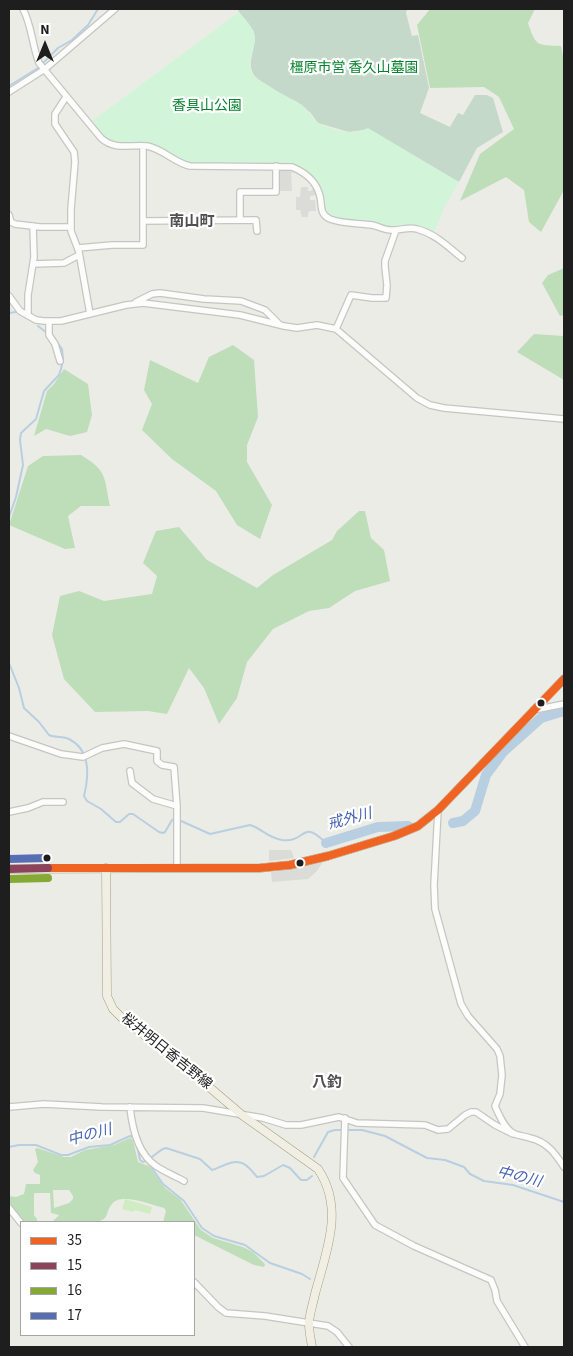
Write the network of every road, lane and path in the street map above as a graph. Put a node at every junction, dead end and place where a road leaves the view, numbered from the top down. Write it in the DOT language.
graph roads {
  1 [pos="23,9"];
  2 [pos="115,9"];
  3 [pos="45,70"];
  4 [pos="9,92"];
  5 [pos="66,97"];
  6 [pos="143,146"];
  7 [pos="276,166"];
  8 [pos="9,215"];
  9 [pos="240,220"];
  10 [pos="143,221"];
  11 [pos="34,226"];
  12 [pos="71,227"];
  13 [pos="396,230"];
  14 [pos="257,231"];
  15 [pos="78,248"];
  16 [pos="79,254"];
  17 [pos="462,258"];
  18 [pos="33,264"];
  19 [pos="9,296"];
  20 [pos="134,303"];
  21 [pos="90,314"];
  22 [pos="28,316"];
  23 [pos="49,322"];
  24 [pos="280,326"];
  25 [pos="336,329"];
  26 [pos="60,361"];
  27 [pos="564,419"];
  28 [pos="564,679"];
  29 [pos="564,704"];
  30 [pos="534,710"];
  31 [pos="9,736"];
  32 [pos="130,771"];
  33 [pos="62,802"];
  34 [pos="177,806"];
  35 [pos="438,810"];
  36 [pos="9,812"];
  37 [pos="177,867"];
  38 [pos="106,868"];
  39 [pos="9,869"];
  40 [pos="9,1106"];
  41 [pos="130,1108"];
  42 [pos="242,1115"];
  43 [pos="345,1118"];
  44 [pos="513,1134"];
  45 [pos="564,1167"];
  46 [pos="184,1181"];
  47 [pos="9,1208"];
  48 [pos="20,1222"];
  49 [pos="195,1283"];
  50 [pos="309,1324"];
  51 [pos="312,1347"];
  52 [pos="349,1347"];
  53 [pos="525,1347"];
  1 -- 3 [label="street"];
  2 -- 3 [label="street"];
  3 -- 4 [label="street"];
  3 -- 5 [label="street"];
  5 -- 6 [label="street"];
  5 -- 12 [label="street"];
  6 -- 7 [label="street"];
  6 -- 10 [label="street"];
  7 -- 9 [label="street"];
  7 -- 13 [label="street"];
  8 -- 11 [label="street"];
  9 -- 10 [label="street"];
  9 -- 14 [label="street"];
  10 -- 15 [label="street"];
  11 -- 12 [label="street"];
  11 -- 18 [label="street"];
  12 -- 15 [label="street"];
  13 -- 17 [label="street"];
  13 -- 25 [label="street"];
  15 -- 16 [label="street"];
  16 -- 18 [label="street"];
  16 -- 21 [label="street"];
  18 -- 22 [label="street"];
  19 -- 22 [label="street"];
  20 -- 21 [label="street"];
  20 -- 24 [label="street"];
  20 -- 24 [label="street"];
  21 -- 23 [label="street"];
  22 -- 23 [label="street"];
  23 -- 26 [label="street"];
  24 -- 25 [label="street"];
  25 -- 27 [label="street"];
  28 -- 30 [label="main road"];
  29 -- 30 [label="street"];
  30 -- 35 [label="main road"];
  31 -- 34 [label="street"];
  32 -- 34 [label="street"];
  33 -- 36 [label="street"];
  34 -- 37 [label="street"];
  35 -- 37 [label="main road"];
  35 -- 44 [label="street"];
  37 -- 38 [label="main road"];
  38 -- 39 [label="main road"];
  38 -- 42 [label="main road, 桜井明日香吉野線"];
  40 -- 41 [label="street"];
  41 -- 42 [label="street"];
  41 -- 46 [label="street"];
  42 -- 43 [label="street"];
  42 -- 50 [label="main road, 桜井明日香吉野線"];
  43 -- 44 [label="street"];
  43 -- 53 [label="street"];
  44 -- 45 [label="street"];
  47 -- 48 [label="street"];
  49 -- 50 [label="street"];
  50 -- 51 [label="main road, 桜井明日香吉野線"];
  50 -- 52 [label="street"];
}
